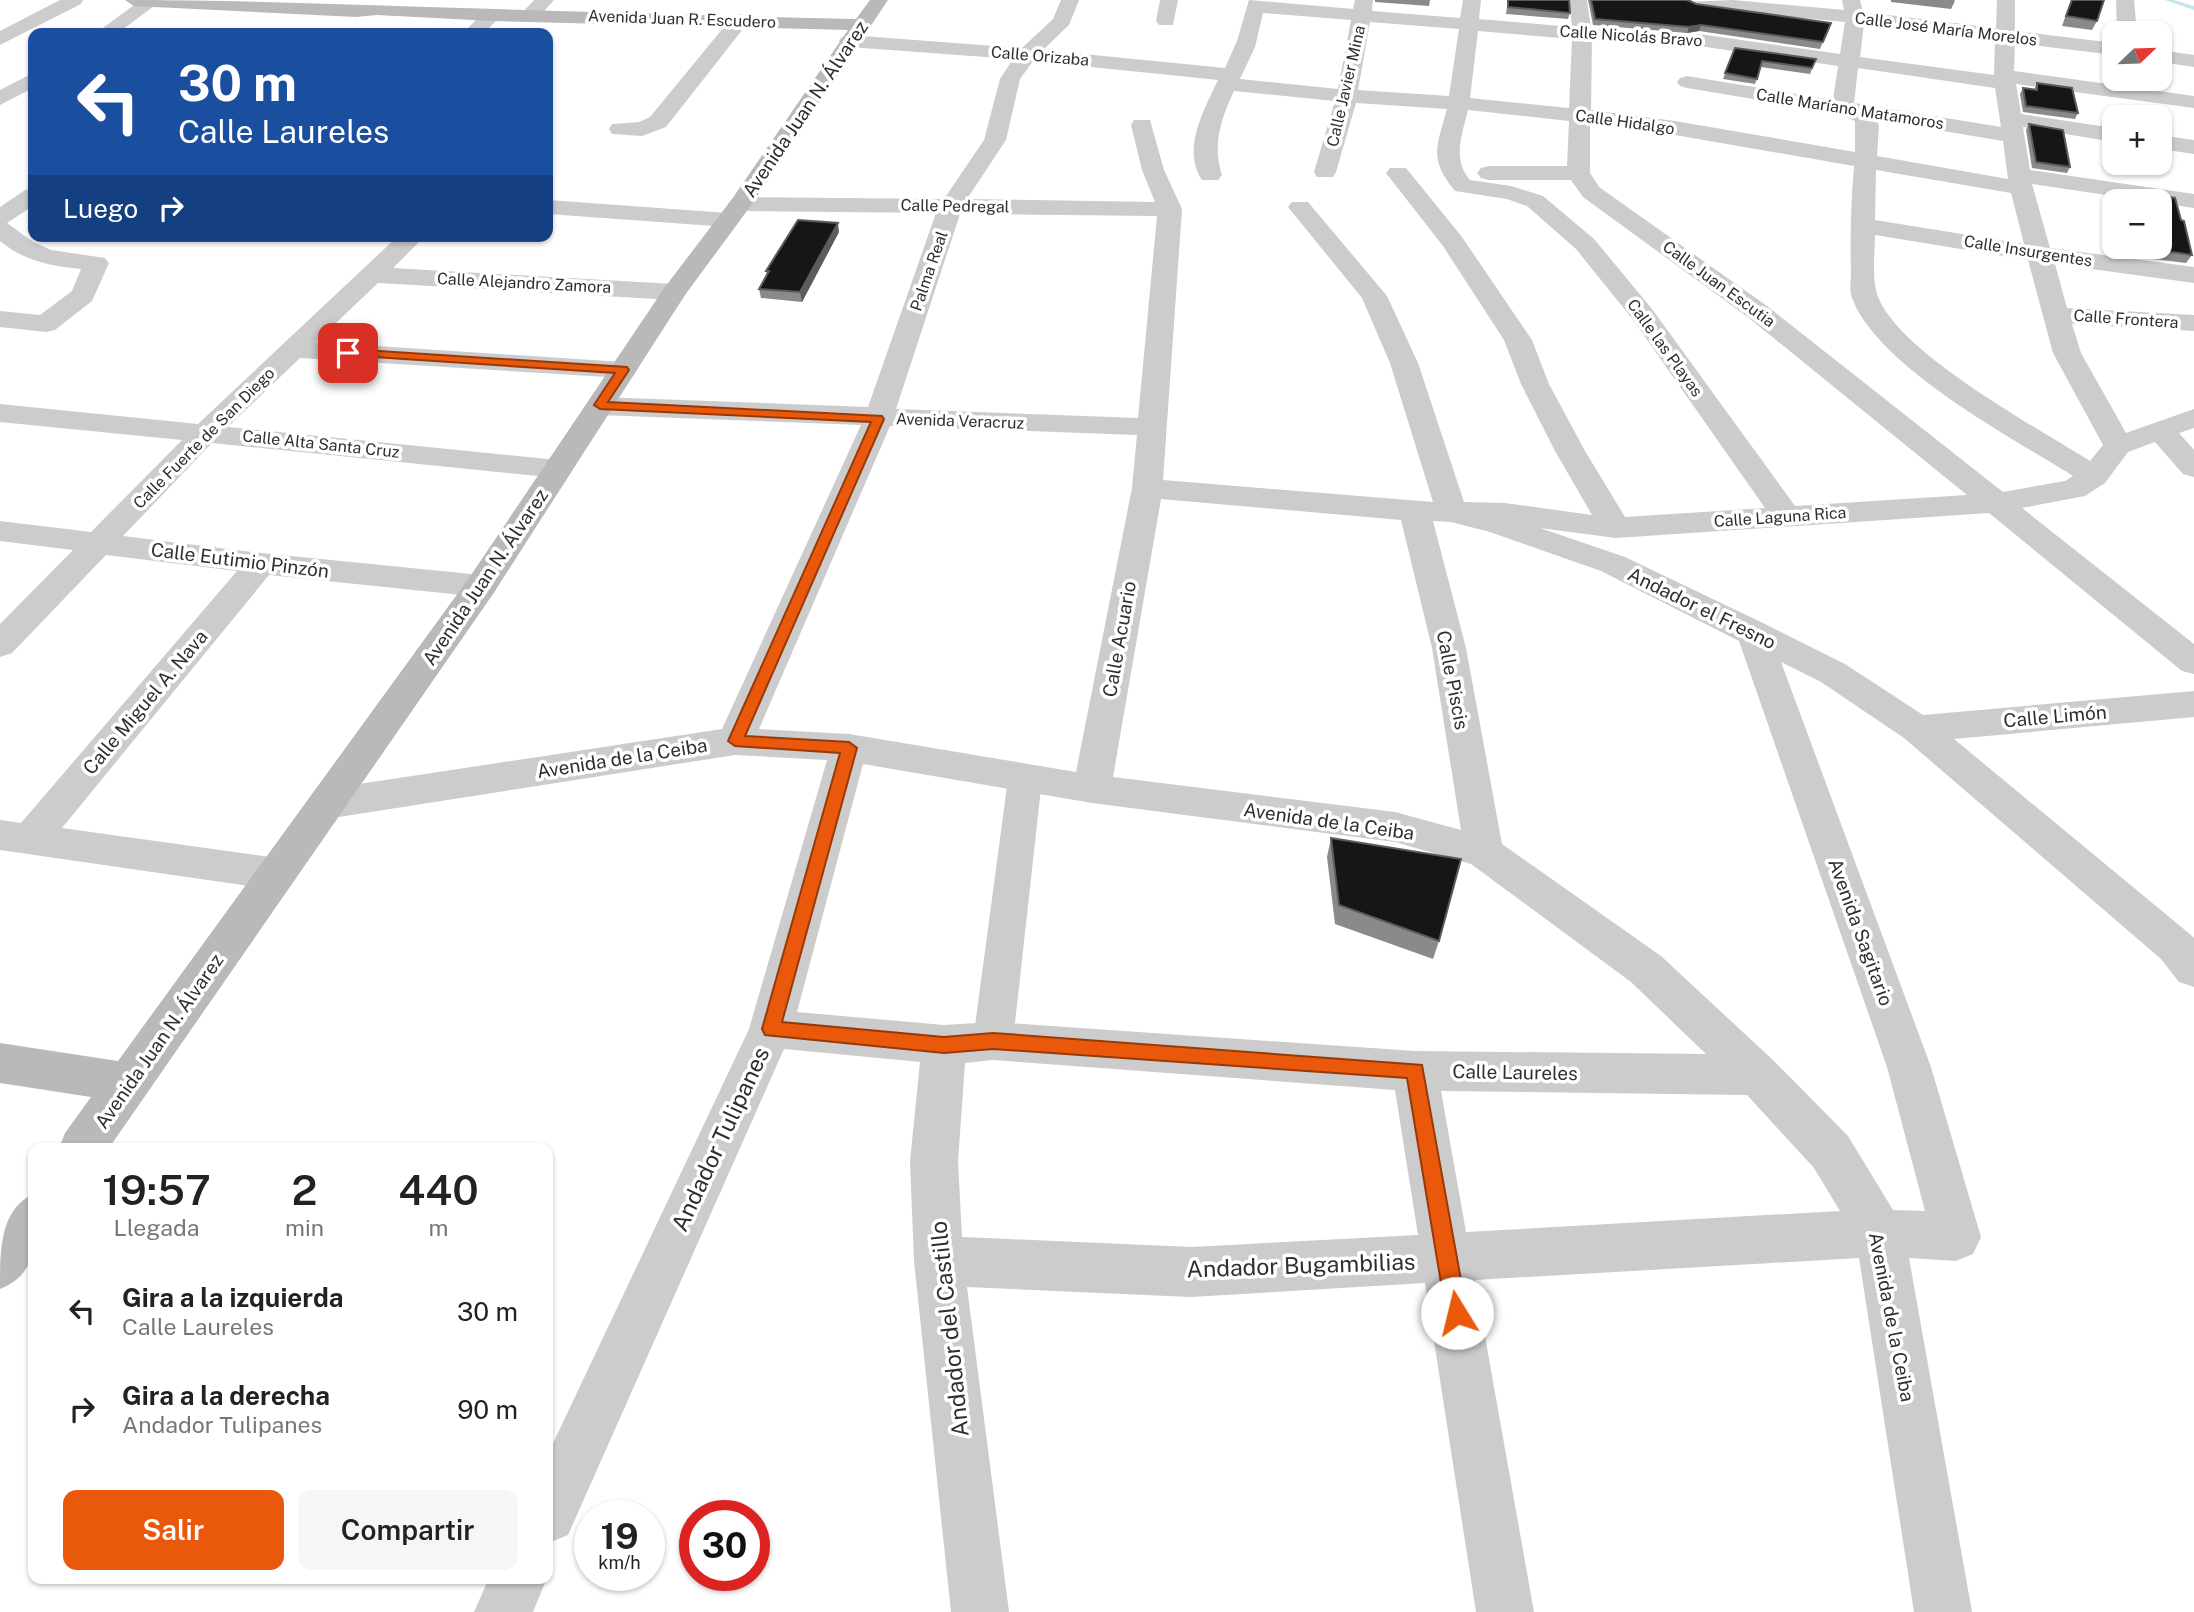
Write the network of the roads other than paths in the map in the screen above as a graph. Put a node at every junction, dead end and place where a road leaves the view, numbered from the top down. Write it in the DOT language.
graph roads {
  1 [pos="74,0"];
  2 [pos="134,0"];
  3 [pos="153,0"];
  4 [pos="296,0"];
  5 [pos="545,0"];
  6 [pos="1070,0"];
  7 [pos="1169,0"];
  8 [pos="1472,0"];
  9 [pos="1578,0"];
  10 [pos="2003,0"];
  11 [pos="2125,0"];
  12 [pos="1694,1"];
  13 [pos="1257,3"];
  14 [pos="1363,7"];
  15 [pos="1853,8"];
  16 [pos="377,9"];
  17 [pos="531,14"];
  18 [pos="492,15"];
  19 [pos="740,20"];
  20 [pos="1166,21"];
  21 [pos="2126,21"];
  22 [pos="863,22"];
  23 [pos="1471,23"];
  24 [pos="113,28"];
  25 [pos="478,28"];
  26 [pos="1582,33"];
  27 [pos="2007,36"];
  28 [pos="0,39"];
  29 [pos="1699,40"];
  30 [pos="0,45"];
  31 [pos="28,47"];
  32 [pos="2102,48"];
  33 [pos="1027,54"];
  34 [pos="2172,58"];
  35 [pos="1850,61"];
  36 [pos="2194,61"];
  37 [pos="1228,79"];
  38 [pos="2004,80"];
  39 [pos="28,82"];
  40 [pos="1687,82"];
  41 [pos="2,96"];
  42 [pos="1347,96"];
  43 [pos="28,97"];
  44 [pos="2190,102"];
  45 [pos="1460,103"];
  46 [pos="1843,108"];
  47 [pos="1579,116"];
  48 [pos="2194,122"];
  49 [pos="1142,125"];
  50 [pos="2012,127"];
  51 [pos="620,129"];
  52 [pos="1675,132"];
  53 [pos="2102,134"];
  54 [pos="2172,144"];
  55 [pos="2194,147"];
  56 [pos="1865,161"];
  57 [pos="1325,172"];
  58 [pos="1451,172"];
  59 [pos="1398,173"];
  60 [pos="1578,173"];
  61 [pos="1210,175"];
  62 [pos="2020,181"];
  63 [pos="28,198"];
  64 [pos="2194,201"];
  65 [pos="951,206"];
  66 [pos="553,207"];
  67 [pos="1300,207"];
  68 [pos="1170,209"];
  69 [pos="734,212"];
  70 [pos="0,218"];
  71 [pos="1861,225"];
  72 [pos="0,229"];
  73 [pos="407,242"];
  74 [pos="2038,254"];
  75 [pos="375,275"];
  76 [pos="2194,275"];
  77 [pos="674,292"];
  78 [pos="2058,315"];
  79 [pos="0,319"];
  80 [pos="2190,331"];
  81 [pos="293,349"];
  82 [pos="623,370"];
  83 [pos="600,405"];
  84 [pos="0,413"];
  85 [pos="2194,418"];
  86 [pos="878,419"];
  87 [pos="1152,428"];
  88 [pos="206,432"];
  89 [pos="2162,432"];
  90 [pos="2118,446"];
  91 [pos="2194,468"];
  92 [pos="558,469"];
  93 [pos="2094,476"];
  94 [pos="1147,488"];
  95 [pos="1997,503"];
  96 [pos="1415,511"];
  97 [pos="1452,512"];
  98 [pos="1787,517"];
  99 [pos="1616,528"];
  100 [pos="0,531"];
  101 [pos="101,542"];
  102 [pos="261,564"];
  103 [pos="481,586"];
  104 [pos="1753,632"];
  105 [pos="0,645"];
  106 [pos="2194,662"];
  107 [pos="2194,704"];
  108 [pos="1917,729"];
  109 [pos="735,741"];
  110 [pos="849,748"];
  111 [pos="1025,779"];
  112 [pos="1092,789"];
  113 [pos="326,804"];
  114 [pos="15,837"];
  115 [pos="1484,852"];
  116 [pos="277,874"];
  117 [pos="2188,953"];
  118 [pos="771,1029"];
  119 [pos="968,1043"];
  120 [pos="0,1063"];
  121 [pos="1415,1071"];
  122 [pos="1758,1075"];
  123 [pos="128,1083"];
  124 [pos="86,1143"];
  125 [pos="28,1224"];
  126 [pos="1880,1233"];
  127 [pos="1956,1237"];
  128 [pos="1448,1259"];
  129 [pos="939,1261"];
  130 [pos="0,1264"];
  131 [pos="553,1504"];
  132 [pos="516,1584"];
  133 [pos="503,1612"];
  134 [pos="980,1612"];
  135 [pos="1505,1612"];
  136 [pos="1943,1612"];
  1 -- 28 [label="street"];
  2 -- 3 [label="main road, Avenida Juan R. Escudero"];
  3 -- 16 [label="main road, Avenida Juan R. Escudero"];
  3 -- 24 [label="street"];
  4 -- 16 [label="main road, Avenida Juan R. Escudero"];
  5 -- 17 [label="street"];
  6 -- 33 [label="street, Palma Real"];
  7 -- 20 [label="street"];
  8 -- 23 [label="street"];
  9 -- 26 [label="street"];
  10 -- 27 [label="street"];
  11 -- 21 [label="street"];
  12 -- 15 [label="street, Calle José María Morelos"];
  12 -- 29 [label="street"];
  13 -- 14 [label="street, Calle Nicolás Bravo"];
  13 -- 37 [label="street"];
  14 -- 23 [label="street, Calle Nicolás Bravo"];
  14 -- 42 [label="street, Calle Javier Mina"];
  15 -- 27 [label="street, Calle José María Morelos"];
  15 -- 35 [label="street"];
  16 -- 18 [label="main road, Avenida Juan R. Escudero"];
  17 -- 18 [label="main road, Avenida Juan R. Escudero"];
  17 -- 19 [label="main road, Avenida Juan R. Escudero"];
  18 -- 25 [label="street"];
  19 -- 22 [label="main road, Avenida Juan R. Escudero"];
  19 -- 51 [label="street"];
  22 -- 33 [label="street, Calle Orizaba"];
  22 -- 69 [label="main road, Avenida Juan N. Álvarez"];
  23 -- 26 [label="street, Calle Nicolás Bravo"];
  23 -- 45 [label="street"];
  26 -- 29 [label="street, Calle Nicolás Bravo"];
  26 -- 47 [label="street"];
  27 -- 32 [label="street, Calle José María Morelos"];
  27 -- 38 [label="street"];
  29 -- 35 [label="street, Calle Nicolás Bravo"];
  29 -- 40 [label="street"];
  30 -- 31 [label="street"];
  33 -- 37 [label="street, Calle Orizaba"];
  33 -- 65 [label="street, Palma Real"];
  34 -- 36 [label="street"];
  35 -- 38 [label="street, Calle Nicolás Bravo"];
  35 -- 46 [label="street"];
  37 -- 42 [label="street, Calle Hidalgo"];
  37 -- 61 [label="street"];
  38 -- 44 [label="street, Calle Nicolás Bravo"];
  38 -- 50 [label="street"];
  39 -- 41 [label="street"];
  40 -- 46 [label="street, Calle Maríano Matamoros"];
  40 -- 52 [label="street"];
  41 -- 43 [label="street"];
  42 -- 45 [label="street, Calle Hidalgo"];
  42 -- 57 [label="street, Calle Javier Mina"];
  44 -- 48 [label="street"];
  45 -- 47 [label="street, Calle Hidalgo"];
  45 -- 58 [label="street"];
  46 -- 50 [label="street, Calle Maríano Matamoros"];
  46 -- 56 [label="street"];
  47 -- 52 [label="street, Calle Hidalgo"];
  47 -- 60 [label="street"];
  49 -- 68 [label="street"];
  50 -- 53 [label="street, Calle Maríano Matamoros"];
  50 -- 62 [label="street"];
  52 -- 56 [label="street, Calle Hidalgo"];
  54 -- 55 [label="street"];
  56 -- 62 [label="street, Calle Hidalgo"];
  56 -- 71 [label="street"];
  58 -- 60 [label="street"];
  58 -- 98 [label="street, Calle las Playas"];
  59 -- 99 [label="street"];
  60 -- 95 [label="street, Calle Juan Escutia"];
  62 -- 64 [label="street, Calle Hidalgo"];
  62 -- 74 [label="street"];
  63 -- 70 [label="street"];
  65 -- 68 [label="street, Calle Pedregal"];
  65 -- 69 [label="street, Calle Pedregal"];
  65 -- 86 [label="street, Palma Real"];
  66 -- 69 [label="street, Calle Pedregal"];
  67 -- 97 [label="street"];
  68 -- 87 [label="street, Calle Acuario"];
  69 -- 77 [label="main road, Avenida Juan N. Álvarez"];
  71 -- 74 [label="street, Calle Insurgentes"];
  71 -- 93 [label="street"];
  72 -- 79 [label="street"];
  73 -- 75 [label="street, Calle Fuerte de San Diego"];
  74 -- 76 [label="street, Calle Insurgentes"];
  74 -- 78 [label="street"];
  75 -- 77 [label="street, Calle Alejandro Zamora"];
  75 -- 81 [label="street, Calle Fuerte de San Diego"];
  77 -- 82 [label="main road, Avenida Juan N. Álvarez"];
  78 -- 80 [label="street, Calle Frontera"];
  78 -- 90 [label="street"];
  81 -- 82 [label="street"];
  81 -- 88 [label="street, Calle Fuerte de San Diego"];
  82 -- 83 [label="main road, Avenida Juan N. Álvarez"];
  83 -- 86 [label="street, Avenida Veracruz"];
  83 -- 92 [label="main road, Avenida Juan N. Álvarez"];
  84 -- 88 [label="street, Calle Alta Santa Cruz"];
  85 -- 89 [label="street"];
  86 -- 87 [label="street, Avenida Veracruz"];
  86 -- 109 [label="street, Palma Real"];
  87 -- 94 [label="street, Calle Acuario"];
  88 -- 92 [label="street, Calle Alta Santa Cruz"];
  88 -- 101 [label="street, Calle Fuerte de San Diego"];
  89 -- 90 [label="street"];
  89 -- 91 [label="street"];
  90 -- 93 [label="street, Calle Laguna Rica"];
  92 -- 103 [label="main road, Avenida Juan N. Álvarez"];
  93 -- 95 [label="street, Calle Laguna Rica"];
  94 -- 96 [label="street, Calle Laguna Rica"];
  94 -- 112 [label="street, Calle Acuario"];
  95 -- 98 [label="street, Calle Laguna Rica"];
  95 -- 106 [label="street, Calle Juan Escutia"];
  96 -- 97 [label="street, Calle Laguna Rica"];
  96 -- 115 [label="street, Calle Piscis"];
  97 -- 99 [label="street, Calle Laguna Rica"];
  97 -- 104 [label="street, Andador el Fresno"];
  98 -- 99 [label="street, Calle Laguna Rica"];
  100 -- 101 [label="street, Calle Eutimio Pinzón"];
  101 -- 102 [label="street, Calle Eutimio Pinzón"];
  101 -- 105 [label="street, Calle Fuerte de San Diego"];
  102 -- 103 [label="street, Calle Eutimio Pinzón"];
  102 -- 114 [label="street, Calle Miguel A. Nava"];
  103 -- 113 [label="main road, Avenida Juan N. Álvarez"];
  104 -- 108 [label="street, Andador el Fresno"];
  104 -- 127 [label="street, Avenida Sagitario"];
  107 -- 108 [label="street, Calle Limón"];
  108 -- 117 [label="street, Andador el Fresno"];
  109 -- 110 [label="street, Avenida de la Ceiba"];
  109 -- 113 [label="street, Avenida de la Ceiba"];
  110 -- 111 [label="street, Avenida de la Ceiba"];
  110 -- 118 [label="street, Andador Tulipanes"];
  111 -- 112 [label="street, Avenida de la Ceiba"];
  111 -- 119 [label="street"];
  112 -- 115 [label="street, Avenida de la Ceiba"];
  113 -- 116 [label="main road, Avenida Juan N. Álvarez"];
  114 -- 116 [label="street"];
  115 -- 122 [label="street, Avenida de la Ceiba"];
  116 -- 123 [label="main road, Avenida Juan N. Álvarez"];
  118 -- 119 [label="street, Calle Laureles"];
  118 -- 131 [label="street, Andador Tulipanes"];
  119 -- 121 [label="street, Calle Laureles"];
  119 -- 129 [label="street, Andador del Castillo"];
  120 -- 123 [label="main road"];
  121 -- 122 [label="street, Calle Laureles"];
  121 -- 128 [label="street"];
  122 -- 126 [label="street, Avenida de la Ceiba"];
  123 -- 124 [label="main road, Avenida Juan N. Álvarez"];
  125 -- 130 [label="main road"];
  126 -- 127 [label="street, Andador Bugambilias"];
  126 -- 128 [label="street, Andador Bugambilias"];
  126 -- 136 [label="street, Avenida de la Ceiba"];
  128 -- 129 [label="street, Andador Bugambilias"];
  128 -- 135 [label="street"];
  129 -- 134 [label="street, Andador del Castillo"];
  132 -- 133 [label="street"];
}
